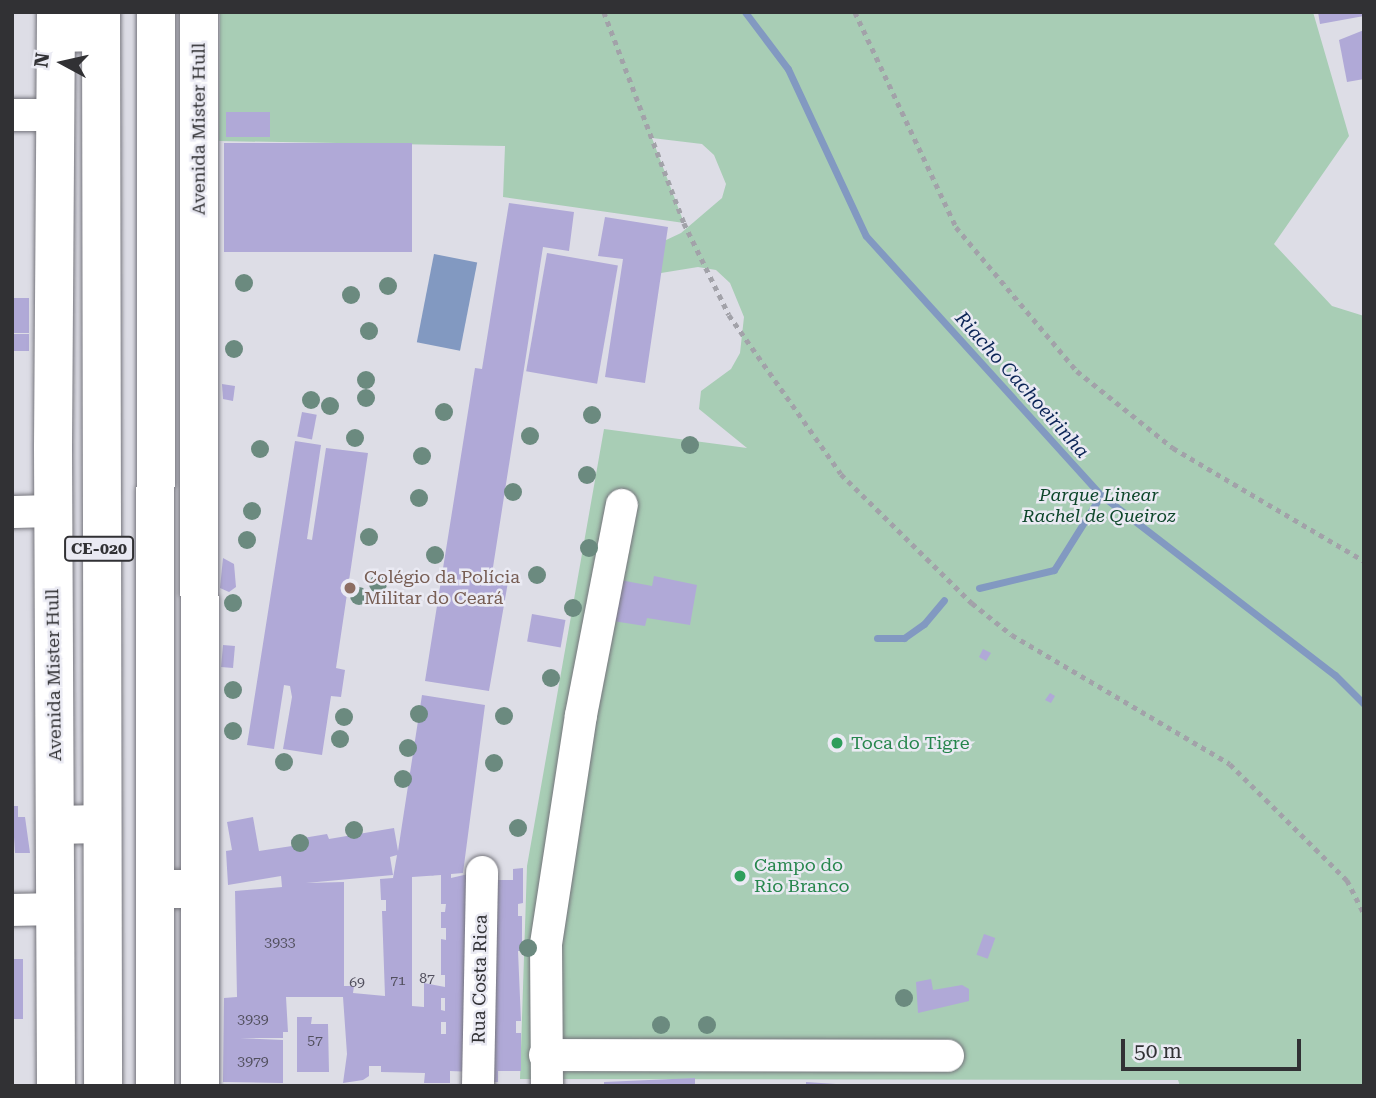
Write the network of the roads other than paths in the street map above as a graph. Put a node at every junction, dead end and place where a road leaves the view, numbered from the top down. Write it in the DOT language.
graph roads {
  1 [pos="156,12"];
  2 [pos="200,12"];
  3 [pos="101,22"];
  4 [pos="56,23"];
  5 [pos="12,114"];
  6 [pos="56,115"];
  7 [pos="622,505"];
  8 [pos="53,511"];
  9 [pos="12,512"];
  10 [pos="100,824"];
  11 [pos="56,825"];
  12 [pos="482,872"];
  13 [pos="155,889"];
  14 [pos="199,889"];
  15 [pos="56,909"];
  16 [pos="12,910"];
  17 [pos="948,1056"];
  18 [pos="546,1070"];
  19 [pos="56,1086"];
  20 [pos="103,1086"];
  21 [pos="156,1086"];
  22 [pos="200,1086"];
  23 [pos="478,1086"];
  1 -- 13 [label="main road, CE-020"];
  2 -- 14 [label="main road, Avenida Mister Hull"];
  3 -- 4 [label="main road"];
  3 -- 10 [label="main road, CE-020"];
  4 -- 6 [label="main road, Avenida Mister Hull"];
  5 -- 6 [label="street"];
  6 -- 8 [label="main road, Avenida Mister Hull"];
  7 -- 18 [label="street"];
  8 -- 9 [label="street"];
  8 -- 11 [label="main road, Avenida Mister Hull"];
  10 -- 11 [label="main road"];
  10 -- 20 [label="main road, CE-020"];
  11 -- 15 [label="main road, Avenida Mister Hull"];
  12 -- 23 [label="street, Rua Costa Rica"];
  13 -- 14 [label="main road"];
  13 -- 21 [label="main road, CE-020"];
  14 -- 22 [label="main road, Avenida Mister Hull"];
  15 -- 16 [label="street"];
  15 -- 19 [label="main road, Avenida Mister Hull"];
  17 -- 18 [label="street"];
}
